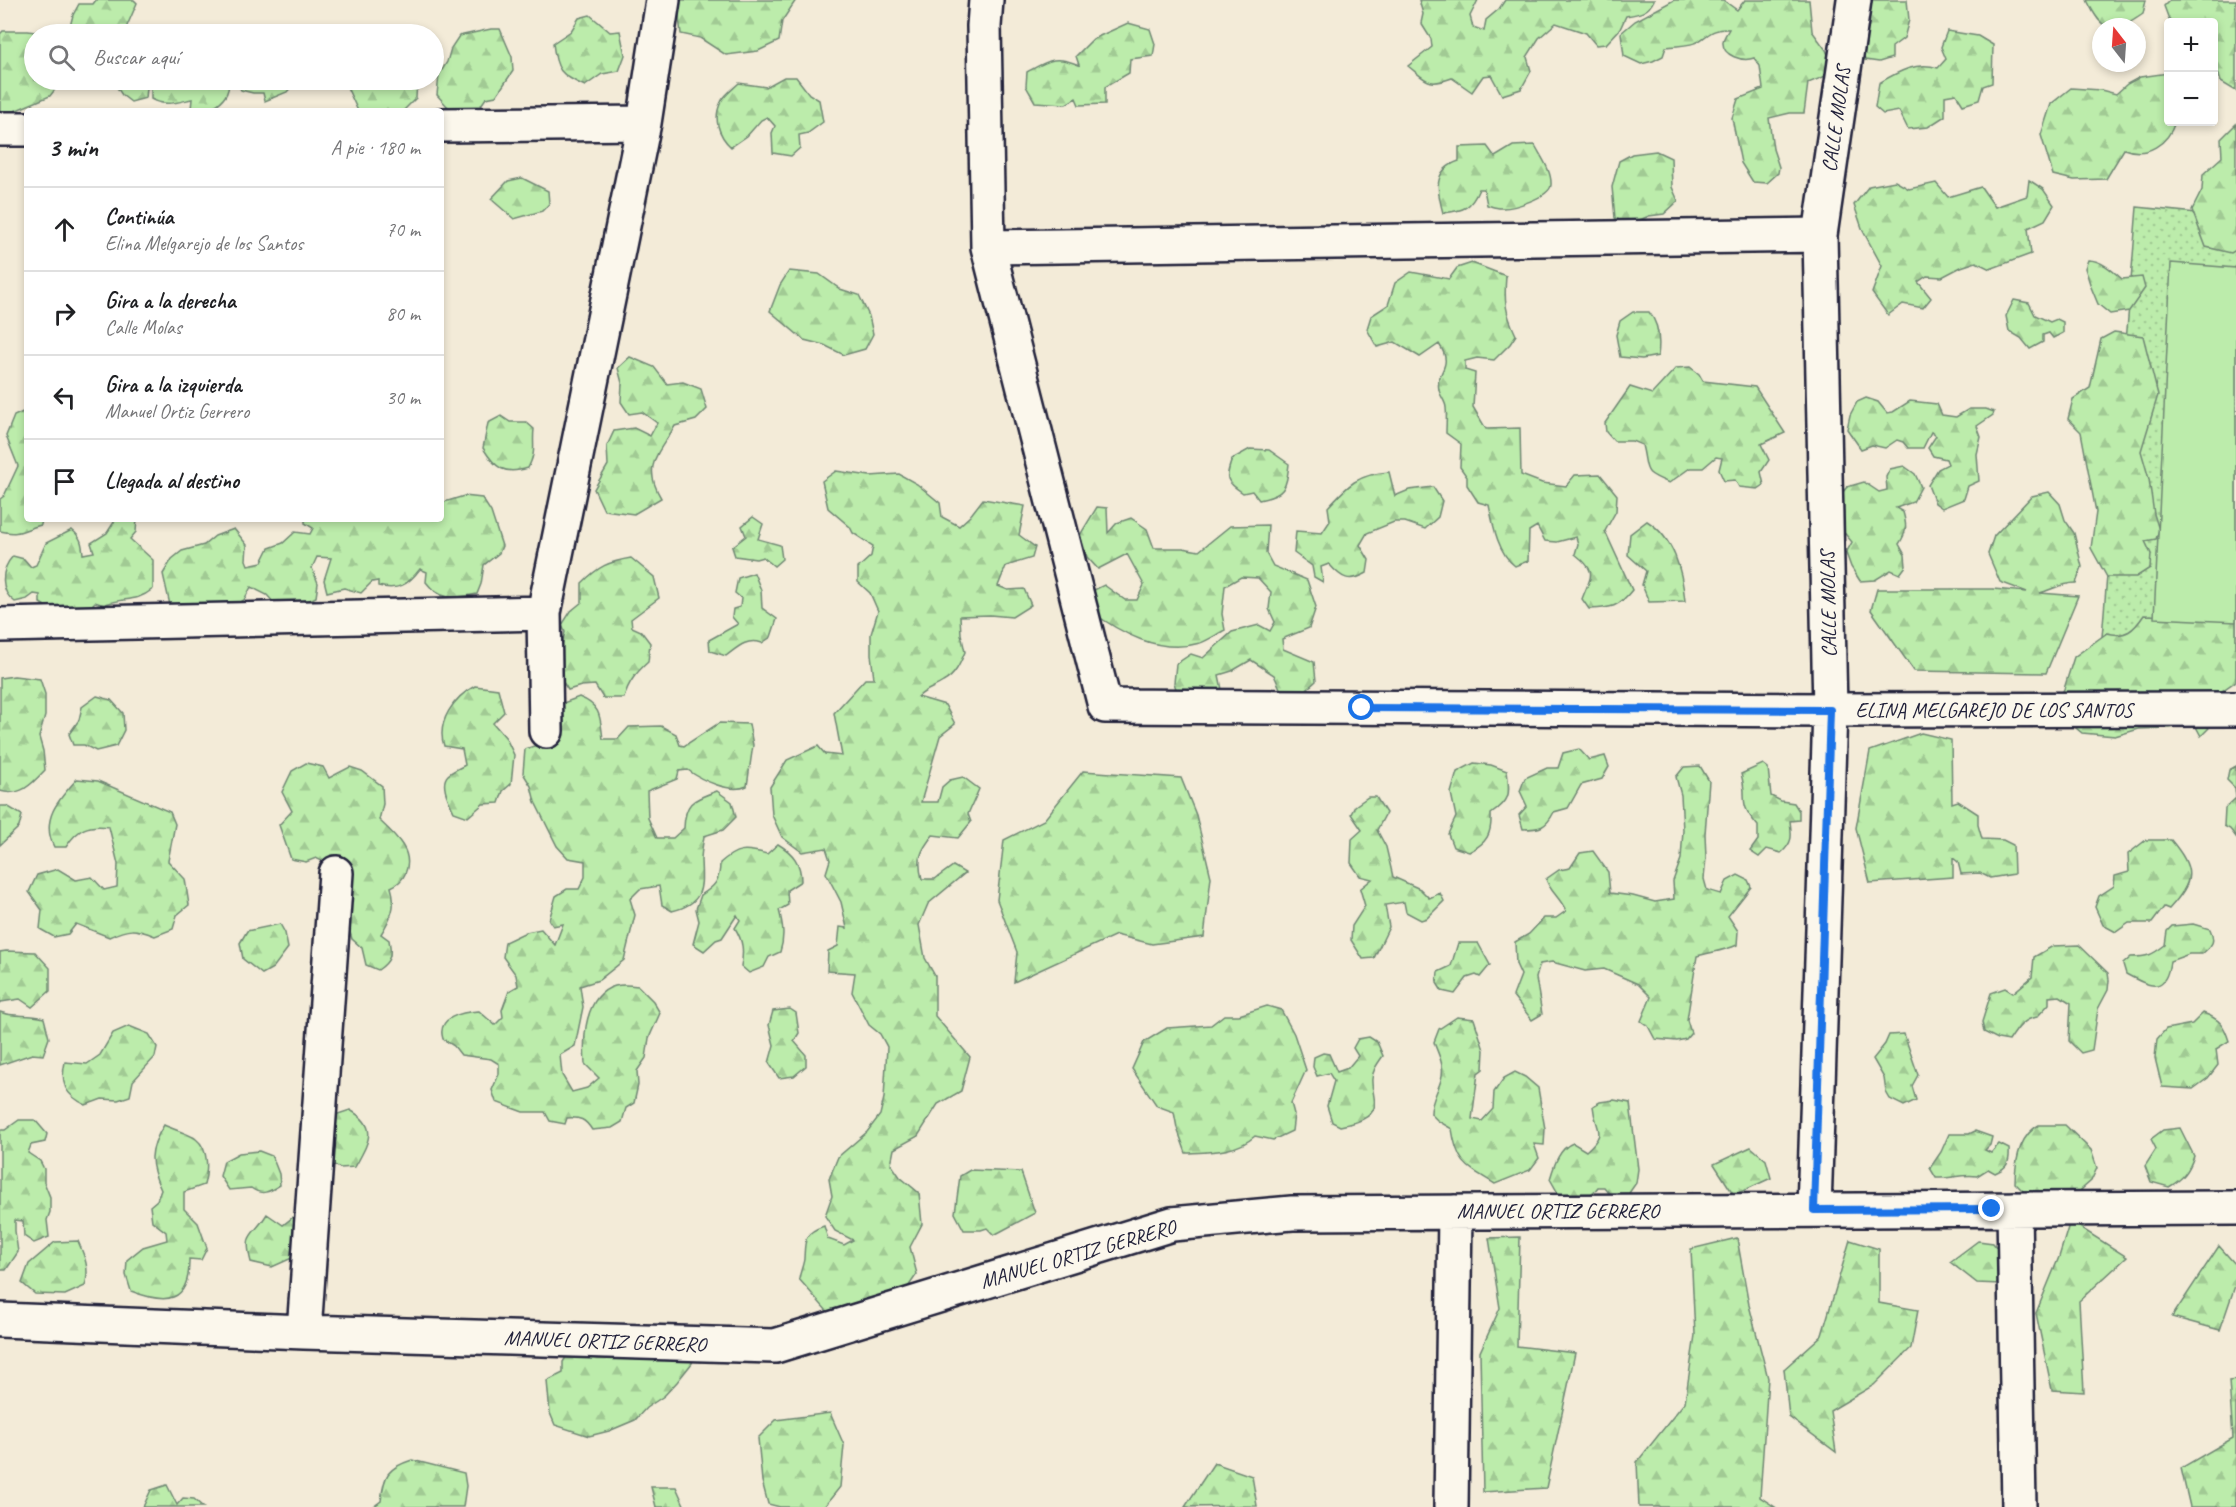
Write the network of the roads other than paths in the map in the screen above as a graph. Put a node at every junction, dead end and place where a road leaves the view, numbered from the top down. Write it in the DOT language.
graph roads {
  1 [pos="663,0"];
  2 [pos="986,0"];
  3 [pos="1854,0"];
  4 [pos="644,123"];
  5 [pos="444,125"];
  6 [pos="0,129"];
  7 [pos="24,129"];
  8 [pos="1820,235"];
  9 [pos="988,247"];
  10 [pos="544,613"];
  11 [pos="0,624"];
  12 [pos="2236,709"];
  13 [pos="1830,710"];
  14 [pos="546,731"];
  15 [pos="336,873"];
  16 [pos="2236,1208"];
  17 [pos="2014,1209"];
  18 [pos="1814,1210"];
  19 [pos="1455,1212"];
  20 [pos="0,1320"];
  21 [pos="304,1332"];
  22 [pos="1451,1507"];
  23 [pos="2019,1507"];
  1 -- 4 [label="street"];
  2 -- 9 [label="street"];
  3 -- 8 [label="street, CALLE MOLAS"];
  4 -- 5 [label="street"];
  4 -- 10 [label="street"];
  6 -- 7 [label="street"];
  8 -- 9 [label="street"];
  8 -- 13 [label="street, CALLE MOLAS"];
  9 -- 13 [label="street, ELINA MELGAREJO DE LOS SANTOS"];
  10 -- 11 [label="street"];
  10 -- 14 [label="street"];
  12 -- 13 [label="street, ELINA MELGAREJO DE LOS SANTOS"];
  13 -- 18 [label="street, CALLE MOLAS"];
  15 -- 21 [label="street"];
  16 -- 17 [label="street, MANUEL ORTIZ GERRERO"];
  17 -- 18 [label="street, MANUEL ORTIZ GERRERO"];
  17 -- 23 [label="street"];
  18 -- 19 [label="street, MANUEL ORTIZ GERRERO"];
  19 -- 21 [label="street, MANUEL ORTIZ GERRERO"];
  19 -- 22 [label="street"];
  20 -- 21 [label="street, MANUEL ORTIZ GERRERO"];
}
